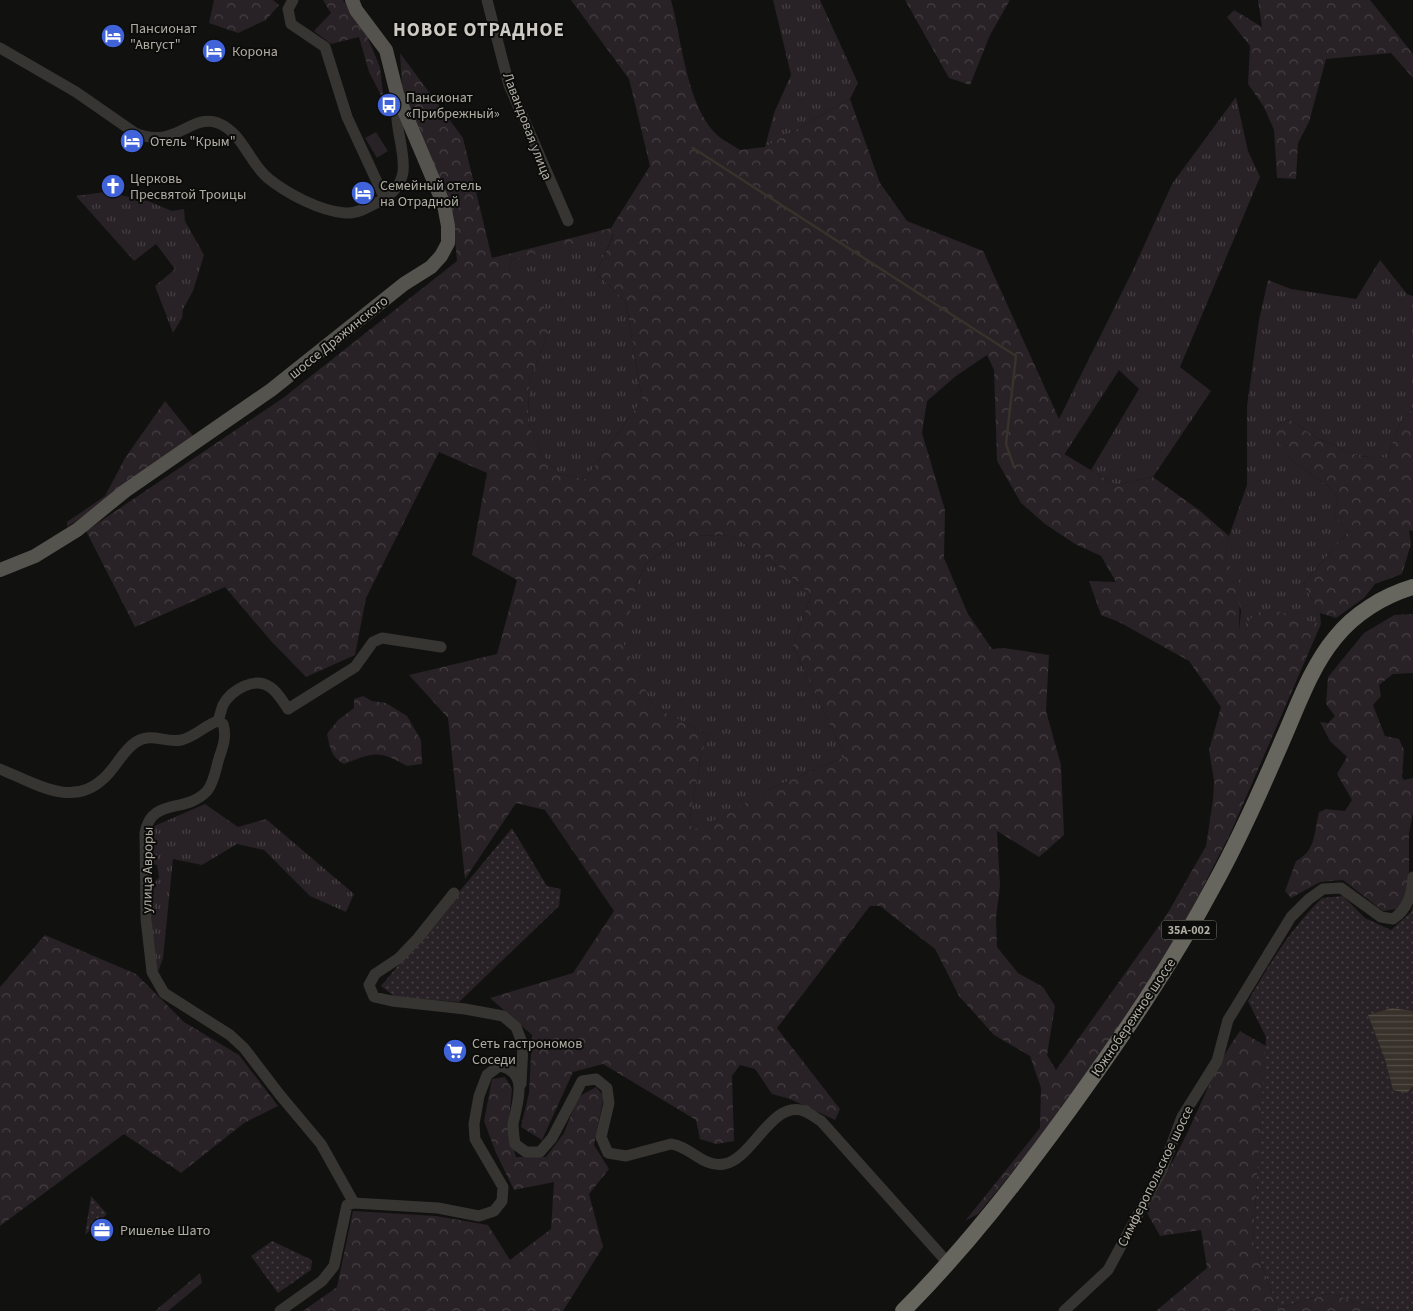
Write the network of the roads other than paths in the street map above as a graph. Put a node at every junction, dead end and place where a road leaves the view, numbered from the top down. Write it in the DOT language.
graph roads {
  1 [pos="293,0"];
  2 [pos="352,0"];
  3 [pos="487,0"];
  4 [pos="0,48"];
  5 [pos="397,94"];
  6 [pos="385,198"];
  7 [pos="568,221"];
  8 [pos="0,570"];
  9 [pos="1413,587"];
  10 [pos="1413,596"];
  11 [pos="441,647"];
  12 [pos="218,721"];
  13 [pos="0,769"];
  14 [pos="1413,877"];
  15 [pos="454,893"];
  16 [pos="520,1088"];
  17 [pos="354,1203"];
  18 [pos="967,1248"];
  19 [pos="946,1266"];
  20 [pos="930,1294"];
  21 [pos="280,1311"];
  22 [pos="903,1311"];
  23 [pos="914,1311"];
  24 [pos="1064,1311"];
  1 -- 6 [label="street"];
  2 -- 5 [label="main road, шоссе Дражинского"];
  3 -- 7 [label="street, Лавандовая улица"];
  4 -- 6 [label="street"];
  5 -- 6 [label="street"];
  5 -- 8 [label="main road, шоссе Дражинского"];
  9 -- 18 [label="highway, Южнобережное шоссе / 35А-002"];
  10 -- 18 [label="highway, Южнобережное шоссе / 35А-002"];
  11 -- 12 [label="street"];
  12 -- 13 [label="street"];
  12 -- 17 [label="street, улица Авроры"];
  14 -- 24 [label="street, Симферопольское шоссе"];
  15 -- 16 [label="street"];
  16 -- 17 [label="street"];
  16 -- 19 [label="street"];
  17 -- 21 [label="street"];
  18 -- 19 [label="highway, Южнобережное шоссе / 35А-002"];
  18 -- 20 [label="highway, Южнобережное шоссе / 35А-002"];
  19 -- 20 [label="highway"];
  19 -- 22 [label="highway, Южнобережное шоссе / 35А-002"];
  20 -- 23 [label="highway, Южнобережное шоссе / 35А-002"];
}
